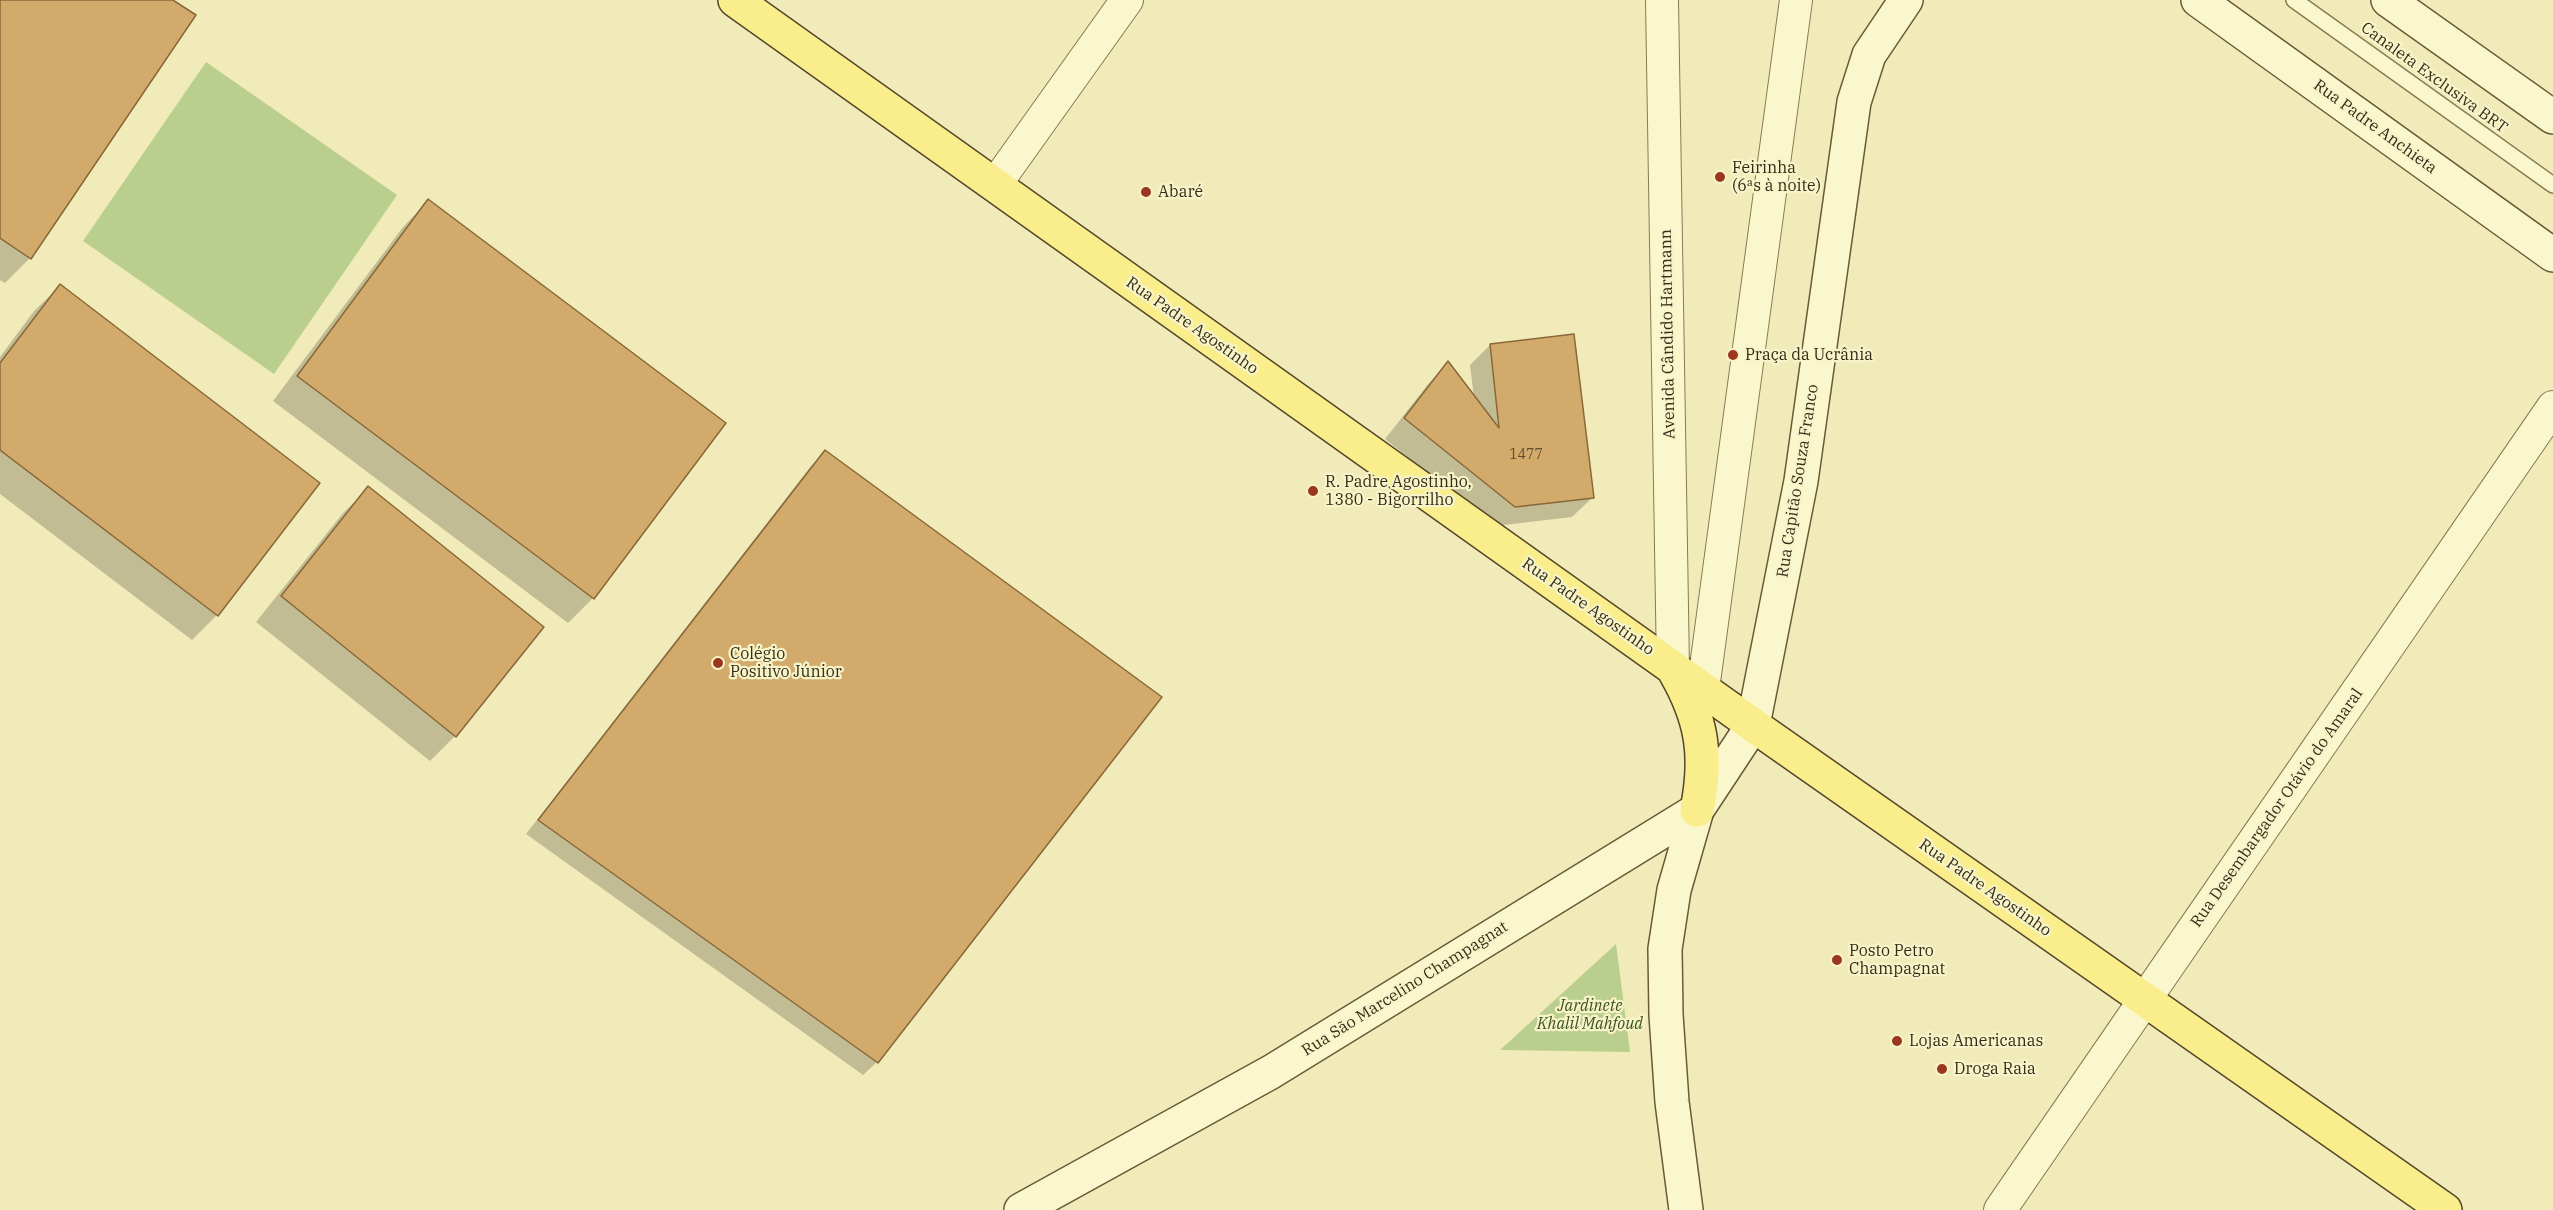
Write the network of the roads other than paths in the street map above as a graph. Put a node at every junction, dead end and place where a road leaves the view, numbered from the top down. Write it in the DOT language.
graph roads {
  1 [pos="735,0"];
  2 [pos="1127,0"];
  3 [pos="1662,0"];
  4 [pos="1796,0"];
  5 [pos="1906,0"];
  6 [pos="2198,0"];
  7 [pos="2294,0"];
  8 [pos="2388,0"];
  9 [pos="2553,117"];
  10 [pos="995,185"];
  11 [pos="2553,185"];
  12 [pos="2553,255"];
  13 [pos="2553,406"];
  14 [pos="1673,668"];
  15 [pos="1703,689"];
  16 [pos="1753,725"];
  17 [pos="1697,810"];
  18 [pos="2145,999"];
  19 [pos="1021,1210"];
  20 [pos="1686,1210"];
  21 [pos="2000,1210"];
  22 [pos="2445,1210"];
  1 -- 10 [label="main road, Rua Padre Agostinho"];
  2 -- 10 [label="street"];
  3 -- 14 [label="street, Avenida Cândido Hartmann"];
  4 -- 15 [label="street"];
  5 -- 16 [label="main road, Rua Capitão Souza Franco"];
  6 -- 12 [label="main road, Rua Padre Anchieta"];
  7 -- 11 [label="lane, Canaleta Exclusiva BRT"];
  8 -- 9 [label="main road"];
  10 -- 14 [label="main road, Rua Padre Agostinho"];
  13 -- 18 [label="street, Rua Desembargador Otávio do Amaral"];
  14 -- 15 [label="main road, Rua Padre Agostinho"];
  14 -- 17 [label="main road"];
  15 -- 16 [label="main road, Rua Padre Agostinho"];
  16 -- 17 [label="main road, Rua São Marcelino Champagnat"];
  16 -- 18 [label="main road, Rua Padre Agostinho"];
  17 -- 19 [label="main road, Rua São Marcelino Champagnat"];
  17 -- 20 [label="main road"];
  18 -- 21 [label="street, Rua Desembargador Otávio do Amaral"];
  18 -- 22 [label="main road, Rua Padre Agostinho"];
}
